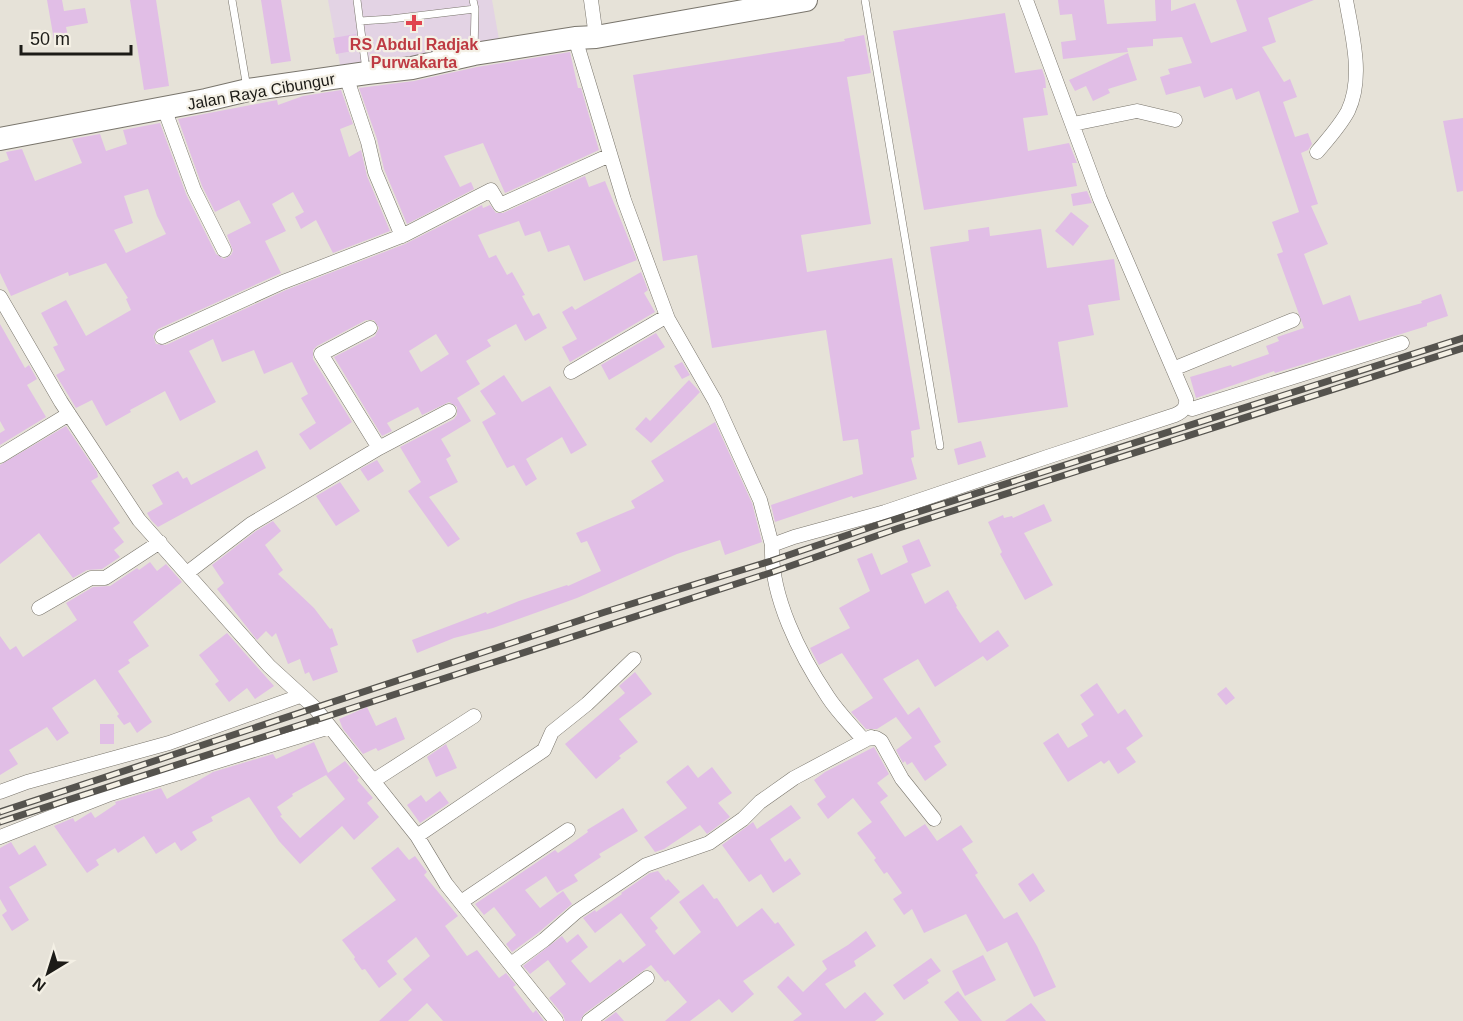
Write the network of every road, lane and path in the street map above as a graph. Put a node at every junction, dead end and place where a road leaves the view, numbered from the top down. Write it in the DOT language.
graph roads {
  1 [pos="232,0"];
  2 [pos="357,0"];
  3 [pos="473,0"];
  4 [pos="591,0"];
  5 [pos="805,0"];
  6 [pos="865,0"];
  7 [pos="1026,0"];
  8 [pos="1346,0"];
  9 [pos="754,4"];
  10 [pos="475,9"];
  11 [pos="360,21"];
  12 [pos="586,38"];
  13 [pos="474,54"];
  14 [pos="357,74"];
  15 [pos="248,90"];
  16 [pos="164,108"];
  17 [pos="1175,120"];
  18 [pos="1073,124"];
  19 [pos="0,139"];
  20 [pos="1317,152"];
  21 [pos="610,155"];
  22 [pos="402,236"];
  23 [pos="224,250"];
  24 [pos="0,297"];
  25 [pos="667,316"];
  26 [pos="1293,320"];
  27 [pos="370,328"];
  28 [pos="162,337"];
  29 [pos="1402,343"];
  30 [pos="1173,369"];
  31 [pos="571,372"];
  32 [pos="1186,405"];
  33 [pos="449,411"];
  34 [pos="69,414"];
  35 [pos="940,446"];
  36 [pos="379,448"];
  37 [pos="0,456"];
  38 [pos="160,542"];
  39 [pos="772,545"];
  40 [pos="187,573"];
  41 [pos="39,608"];
  42 [pos="634,659"];
  43 [pos="300,696"];
  44 [pos="474,716"];
  45 [pos="330,727"];
  46 [pos="871,736"];
  47 [pos="373,781"];
  48 [pos="0,792"];
  49 [pos="934,819"];
  50 [pos="568,830"];
  51 [pos="417,836"];
  52 [pos="0,837"];
  53 [pos="461,902"];
  54 [pos="511,964"];
  55 [pos="647,978"];
  56 [pos="556,1021"];
  57 [pos="589,1021"];
  1 -- 15 [label="lane"];
  2 -- 11 [label="lane"];
  3 -- 10 [label="lane"];
  4 -- 12 [label="street"];
  5 -- 9 [label="highway, Jalan Raya Cibungur"];
  6 -- 35 [label="lane"];
  7 -- 18 [label="street"];
  8 -- 20 [label="street"];
  9 -- 12 [label="highway, Jalan Raya Cibungur"];
  10 -- 11 [label="lane"];
  10 -- 13 [label="lane"];
  11 -- 14 [label="lane"];
  12 -- 13 [label="highway, Jalan Raya Cibungur"];
  12 -- 21 [label="street"];
  13 -- 14 [label="highway, Jalan Raya Cibungur"];
  14 -- 15 [label="highway, Jalan Raya Cibungur"];
  14 -- 22 [label="street"];
  15 -- 16 [label="highway, Jalan Raya Cibungur"];
  16 -- 19 [label="highway, Jalan Raya Cibungur"];
  16 -- 23 [label="street"];
  17 -- 18 [label="street"];
  18 -- 30 [label="street"];
  21 -- 22 [label="street"];
  21 -- 25 [label="street"];
  22 -- 28 [label="street"];
  24 -- 34 [label="street"];
  25 -- 31 [label="street"];
  25 -- 39 [label="street"];
  26 -- 30 [label="street"];
  27 -- 36 [label="street"];
  29 -- 32 [label="street"];
  30 -- 32 [label="street"];
  32 -- 39 [label="street"];
  33 -- 36 [label="street"];
  34 -- 37 [label="street"];
  34 -- 38 [label="street"];
  36 -- 40 [label="street"];
  38 -- 40 [label="street"];
  38 -- 41 [label="street"];
  39 -- 46 [label="street"];
  40 -- 43 [label="street"];
  42 -- 51 [label="street"];
  43 -- 45 [label="street"];
  43 -- 48 [label="street"];
  44 -- 47 [label="street"];
  45 -- 47 [label="street"];
  45 -- 52 [label="street"];
  46 -- 49 [label="street"];
  46 -- 54 [label="street"];
  47 -- 51 [label="street"];
  50 -- 53 [label="street"];
  51 -- 53 [label="street"];
  53 -- 54 [label="street"];
  54 -- 56 [label="street"];
  55 -- 57 [label="street"];
}
